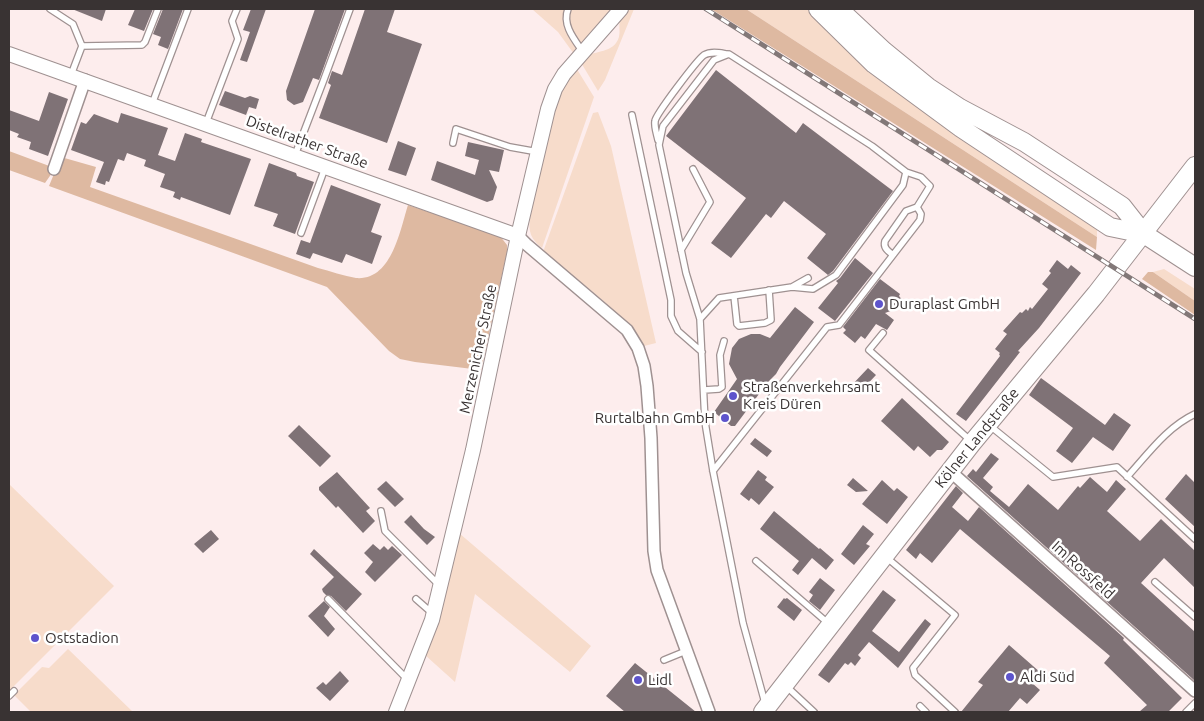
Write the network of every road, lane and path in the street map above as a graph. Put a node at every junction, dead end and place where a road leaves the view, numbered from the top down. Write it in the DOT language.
graph roads {
  1 [pos="50,9"];
  2 [pos="158,9"];
  3 [pos="188,9"];
  4 [pos="237,9"];
  5 [pos="350,9"];
  6 [pos="568,9"];
  7 [pos="620,9"];
  8 [pos="818,9"];
  9 [pos="839,9"];
  10 [pos="82,46"];
  11 [pos="583,52"];
  12 [pos="9,54"];
  13 [pos="729,54"];
  14 [pos="71,75"];
  15 [pos="85,80"];
  16 [pos="152,104"];
  17 [pos="632,115"];
  18 [pos="206,123"];
  19 [pos="452,143"];
  20 [pos="659,145"];
  21 [pos="538,152"];
  22 [pos="295,155"];
  23 [pos="325,166"];
  24 [pos="1195,166"];
  25 [pos="54,169"];
  26 [pos="694,169"];
  27 [pos="906,172"];
  28 [pos="917,207"];
  29 [pos="301,233"];
  30 [pos="1144,234"];
  31 [pos="518,236"];
  32 [pos="681,250"];
  33 [pos="893,256"];
  34 [pos="1195,267"];
  35 [pos="808,278"];
  36 [pos="792,287"];
  37 [pos="769,290"];
  38 [pos="734,296"];
  39 [pos="700,319"];
  40 [pos="883,333"];
  41 [pos="724,341"];
  42 [pos="702,352"];
  43 [pos="704,390"];
  44 [pos="1195,414"];
  45 [pos="987,424"];
  46 [pos="972,443"];
  47 [pos="712,471"];
  48 [pos="950,472"];
  49 [pos="1127,477"];
  50 [pos="381,511"];
  51 [pos="1195,539"];
  52 [pos="885,556"];
  53 [pos="756,561"];
  54 [pos="1155,582"];
  55 [pos="441,586"];
  56 [pos="328,599"];
  57 [pos="416,599"];
  58 [pos="434,615"];
  59 [pos="1195,617"];
  60 [pos="830,625"];
  61 [pos="686,651"];
  62 [pos="664,660"];
  63 [pos="407,679"];
  64 [pos="784,684"];
  65 [pos="14,691"];
  66 [pos="1195,691"];
  67 [pos="9,696"];
  68 [pos="1195,702"];
  69 [pos="920,706"];
  70 [pos="766,711"];
  71 [pos="396,712"];
  72 [pos="709,712"];
  73 [pos="814,712"];
  74 [pos="926,712"];
  75 [pos="955,712"];
  76 [pos="1186,712"];
  1 -- 10 [label="lane"];
  2 -- 10 [label="lane"];
  3 -- 16 [label="lane"];
  4 -- 18 [label="lane"];
  5 -- 22 [label="lane"];
  6 -- 11 [label="lane"];
  7 -- 11 [label="street, Merzenicher Straße"];
  8 -- 30 [label="main road"];
  9 -- 30 [label="main road"];
  10 -- 14 [label="lane"];
  11 -- 21 [label="street, Merzenicher Straße"];
  12 -- 14 [label="street, Distelrather Straße"];
  13 -- 20 [label="lane"];
  13 -- 20 [label="lane"];
  13 -- 27 [label="lane"];
  14 -- 15 [label="street, Distelrather Straße"];
  15 -- 16 [label="street, Distelrather Straße"];
  15 -- 25 [label="street"];
  16 -- 18 [label="street, Distelrather Straße"];
  17 -- 42 [label="lane"];
  18 -- 22 [label="street, Distelrather Straße"];
  19 -- 21 [label="lane"];
  20 -- 32 [label="lane"];
  21 -- 31 [label="street, Merzenicher Straße"];
  22 -- 23 [label="street, Distelrather Straße"];
  23 -- 29 [label="lane"];
  23 -- 31 [label="street, Distelrather Straße"];
  24 -- 30 [label="main road, Kölner Landstraße"];
  26 -- 32 [label="lane"];
  27 -- 28 [label="lane"];
  27 -- 36 [label="lane"];
  28 -- 33 [label="lane"];
  28 -- 33 [label="lane"];
  30 -- 34 [label="main road"];
  30 -- 45 [label="main road, Kölner Landstraße"];
  31 -- 55 [label="street, Merzenicher Straße"];
  31 -- 61 [label="street"];
  32 -- 39 [label="lane"];
  33 -- 47 [label="lane"];
  35 -- 36 [label="lane"];
  36 -- 37 [label="lane"];
  37 -- 38 [label="lane"];
  37 -- 38 [label="lane"];
  38 -- 39 [label="lane"];
  39 -- 42 [label="lane"];
  40 -- 46 [label="lane"];
  41 -- 43 [label="lane"];
  42 -- 43 [label="lane"];
  43 -- 47 [label="lane"];
  44 -- 49 [label="lane"];
  45 -- 46 [label="main road, Kölner Landstraße"];
  45 -- 49 [label="lane"];
  46 -- 48 [label="main road, Kölner Landstraße"];
  47 -- 70 [label="lane"];
  48 -- 52 [label="main road, Kölner Landstraße"];
  48 -- 66 [label="street, Im Rossfeld"];
  49 -- 51 [label="lane"];
  50 -- 55 [label="lane"];
  52 -- 60 [label="main road, Kölner Landstraße"];
  52 -- 75 [label="lane"];
  53 -- 60 [label="lane"];
  54 -- 59 [label="lane"];
  55 -- 58 [label="street, Merzenicher Straße"];
  56 -- 63 [label="lane"];
  57 -- 58 [label="lane"];
  58 -- 63 [label="street, Merzenicher Straße"];
  60 -- 64 [label="main road, Kölner Landstraße"];
  61 -- 62 [label="lane"];
  61 -- 72 [label="street"];
  63 -- 71 [label="street, Merzenicher Straße"];
  64 -- 70 [label="main road, Kölner Landstraße"];
  64 -- 73 [label="lane"];
  65 -- 67 [label="lane"];
  68 -- 76 [label="lane"];
  69 -- 74 [label="lane"];
}
